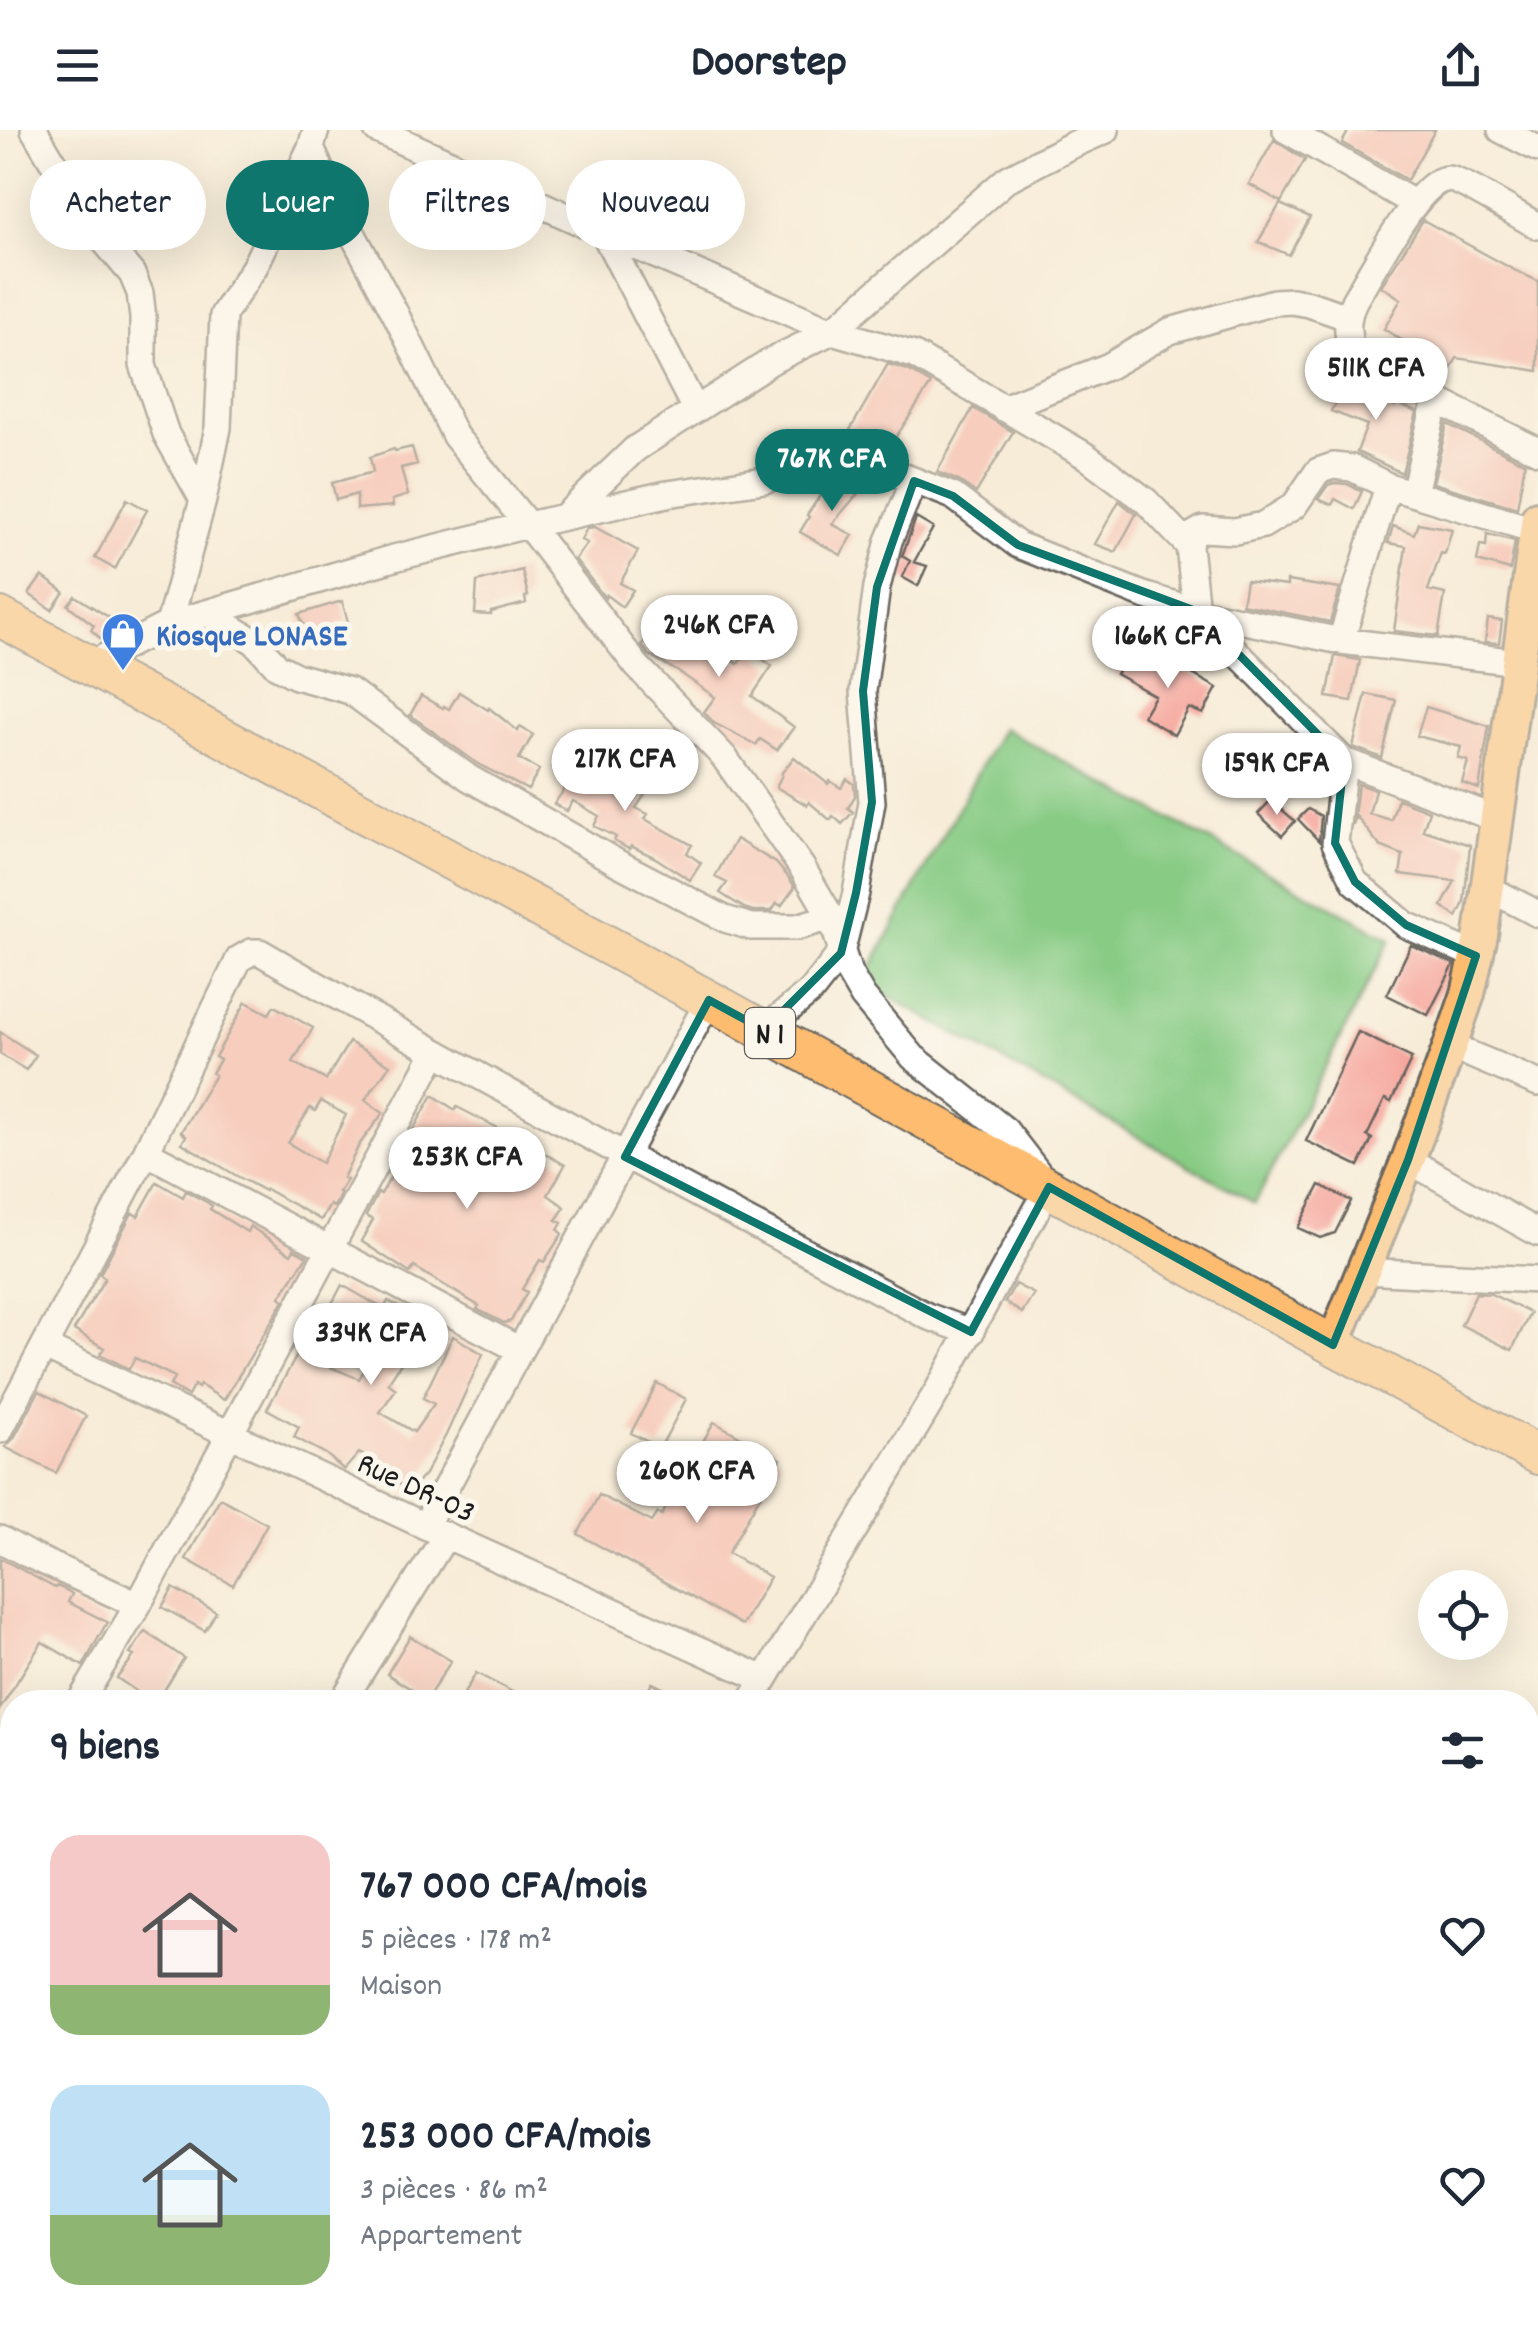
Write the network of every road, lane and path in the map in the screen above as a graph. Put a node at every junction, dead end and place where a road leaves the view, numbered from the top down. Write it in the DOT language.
graph roads {
  1 [pos="34,130"];
  2 [pos="378,130"];
  3 [pos="1106,130"];
  4 [pos="1286,130"];
  5 [pos="1501,130"];
  6 [pos="314,138"];
  7 [pos="422,138"];
  8 [pos="1538,149"];
  9 [pos="1414,203"];
  10 [pos="566,213"];
  11 [pos="1538,226"];
  12 [pos="613,250"];
  13 [pos="644,250"];
  14 [pos="1347,317"];
  15 [pos="832,331"];
  16 [pos="1436,400"];
  17 [pos="1002,408"];
  18 [pos="696,409"];
  19 [pos="1538,451"];
  20 [pos="914,481"];
  21 [pos="1388,486"];
  22 [pos="1414,494"];
  23 [pos="203,500"];
  24 [pos="565,516"];
  25 [pos="528,525"];
  26 [pos="1537,527"];
  27 [pos="1190,546"];
  28 [pos="1196,611"];
  29 [pos="210,614"];
  30 [pos="0,617"];
  31 [pos="168,624"];
  32 [pos="1340,641"];
  33 [pos="1518,662"];
  34 [pos="89,665"];
  35 [pos="1344,761"];
  36 [pos="1497,820"];
  37 [pos="1488,888"];
  38 [pos="1538,914"];
  39 [pos="830,917"];
  40 [pos="841,953"];
  41 [pos="1476,956"];
  42 [pos="709,1000"];
  43 [pos="764,1030"];
  44 [pos="1450,1046"];
  45 [pos="434,1053"];
  46 [pos="1538,1083"];
  47 [pos="146,1152"];
  48 [pos="624,1157"];
  49 [pos="1408,1160"];
  50 [pos="1048,1188"];
  51 [pos="1538,1233"];
  52 [pos="329,1249"];
  53 [pos="1362,1271"];
  54 [pos="1538,1280"];
  55 [pos="970,1332"];
  56 [pos="1333,1345"];
  57 [pos="45,1347"];
  58 [pos="520,1350"];
  59 [pos="0,1430"];
  60 [pos="230,1434"];
  61 [pos="1538,1455"];
  62 [pos="435,1531"];
  63 [pos="0,1539"];
  64 [pos="138,1605"];
  65 [pos="764,1679"];
  66 [pos="87,1690"];
  67 [pos="349,1690"];
  68 [pos="758,1690"];
  1 -- 23 [label="street"];
  2 -- 7 [label="street"];
  3 -- 15 [label="street"];
  4 -- 9 [label="street"];
  5 -- 8 [label="street"];
  6 -- 23 [label="street"];
  6 -- 25 [label="street"];
  7 -- 10 [label="street"];
  9 -- 11 [label="street"];
  9 -- 14 [label="street"];
  12 -- 18 [label="street"];
  13 -- 15 [label="street"];
  14 -- 16 [label="street"];
  14 -- 17 [label="street"];
  15 -- 17 [label="street"];
  15 -- 18 [label="street"];
  16 -- 19 [label="street"];
  16 -- 22 [label="street"];
  17 -- 27 [label="street"];
  18 -- 24 [label="street"];
  20 -- 24 [label="street"];
  20 -- 28 [label="street"];
  20 -- 40 [label="street"];
  21 -- 22 [label="street"];
  21 -- 27 [label="street"];
  21 -- 32 [label="street"];
  22 -- 26 [label="street"];
  23 -- 31 [label="street"];
  24 -- 25 [label="street"];
  25 -- 29 [label="street"];
  25 -- 39 [label="street"];
  26 -- 33 [label="main road"];
  27 -- 28 [label="street"];
  28 -- 32 [label="street"];
  28 -- 35 [label="street"];
  29 -- 31 [label="street"];
  29 -- 39 [label="street"];
  30 -- 34 [label="highway, N 1"];
  31 -- 34 [label="street"];
  32 -- 33 [label="street"];
  33 -- 36 [label="main road"];
  34 -- 42 [label="highway, N 1"];
  35 -- 36 [label="street"];
  35 -- 41 [label="street"];
  36 -- 37 [label="main road"];
  37 -- 38 [label="street"];
  37 -- 41 [label="main road"];
  39 -- 40 [label="street"];
  40 -- 43 [label="street"];
  40 -- 50 [label="street"];
  41 -- 44 [label="main road"];
  42 -- 43 [label="highway, N 1"];
  42 -- 48 [label="street"];
  43 -- 50 [label="highway, N 1"];
  44 -- 46 [label="street"];
  44 -- 49 [label="main road"];
  45 -- 47 [label="street"];
  45 -- 48 [label="street"];
  45 -- 52 [label="street"];
  47 -- 52 [label="street"];
  47 -- 57 [label="street"];
  48 -- 55 [label="street"];
  48 -- 58 [label="street"];
  49 -- 51 [label="street"];
  49 -- 53 [label="main road"];
  50 -- 55 [label="street"];
  50 -- 56 [label="highway, N 1"];
  52 -- 58 [label="street"];
  52 -- 60 [label="street"];
  53 -- 54 [label="street"];
  53 -- 56 [label="main road"];
  55 -- 65 [label="street"];
  56 -- 61 [label="highway, N 1"];
  57 -- 59 [label="street"];
  57 -- 60 [label="street, Rue DR-03"];
  58 -- 62 [label="street"];
  60 -- 62 [label="street, Rue DR-03"];
  60 -- 64 [label="street"];
  62 -- 65 [label="street, Rue DR-03"];
  62 -- 67 [label="street"];
  63 -- 64 [label="street"];
  64 -- 66 [label="street"];
  65 -- 68 [label="street"];
}
